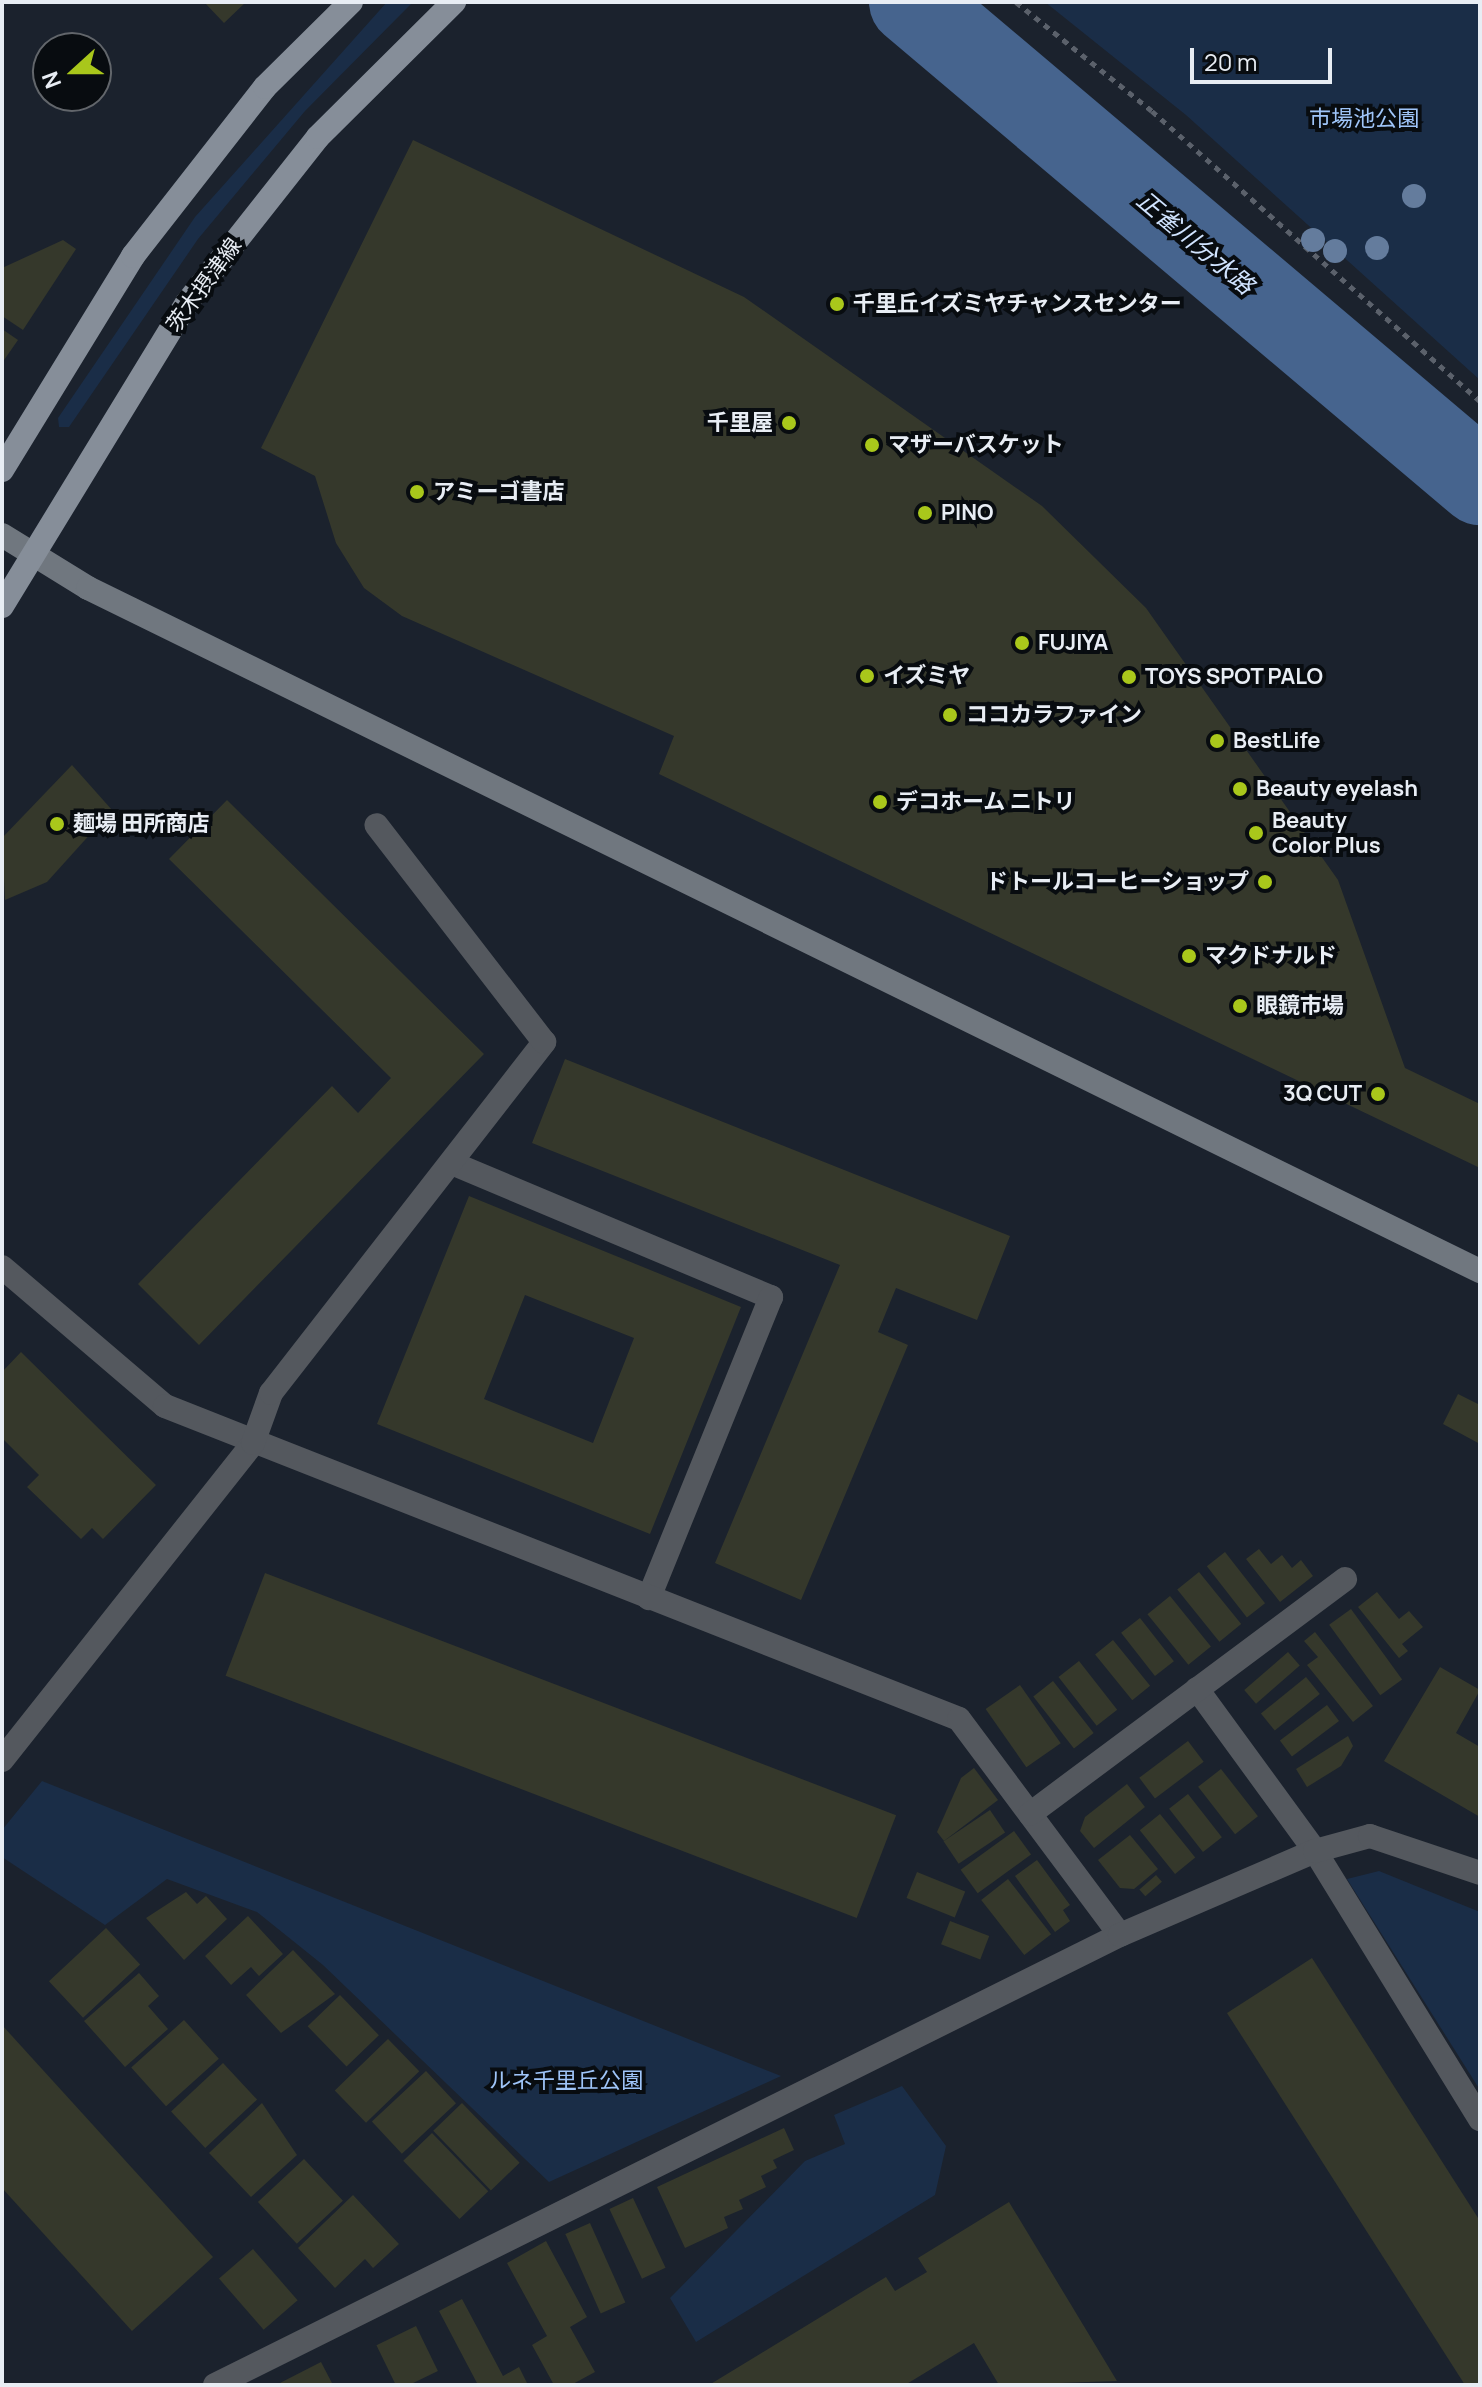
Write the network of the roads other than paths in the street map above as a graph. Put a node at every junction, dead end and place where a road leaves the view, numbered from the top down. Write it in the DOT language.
graph roads {
  1 [pos="351,2"];
  2 [pos="454,2"];
  3 [pos="2,470"];
  4 [pos="2,535"];
  5 [pos="33,553"];
  6 [pos="2,606"];
  7 [pos="376,825"];
  8 [pos="454,1164"];
  9 [pos="2,1267"];
  10 [pos="1480,1271"];
  11 [pos="253,1443"];
  12 [pos="1345,1579"];
  13 [pos="649,1598"];
  14 [pos="1197,1689"];
  15 [pos="2,1760"];
  16 [pos="1030,1814"];
  17 [pos="1315,1851"];
  18 [pos="1480,1873"];
  19 [pos="1120,1935"];
  20 [pos="1480,2119"];
  21 [pos="215,2385"];
  1 -- 3 [label="main road"];
  2 -- 5 [label="main road, 茨木摂津線"];
  4 -- 5 [label="street"];
  5 -- 6 [label="main road, 茨木摂津線"];
  5 -- 10 [label="street"];
  7 -- 8 [label="street"];
  8 -- 11 [label="street"];
  8 -- 13 [label="street"];
  9 -- 11 [label="street"];
  11 -- 13 [label="street"];
  11 -- 15 [label="street"];
  12 -- 14 [label="street"];
  13 -- 16 [label="street"];
  14 -- 16 [label="street"];
  14 -- 17 [label="street"];
  16 -- 19 [label="street"];
  17 -- 18 [label="street"];
  17 -- 19 [label="street"];
  17 -- 20 [label="street"];
  19 -- 21 [label="street"];
}
